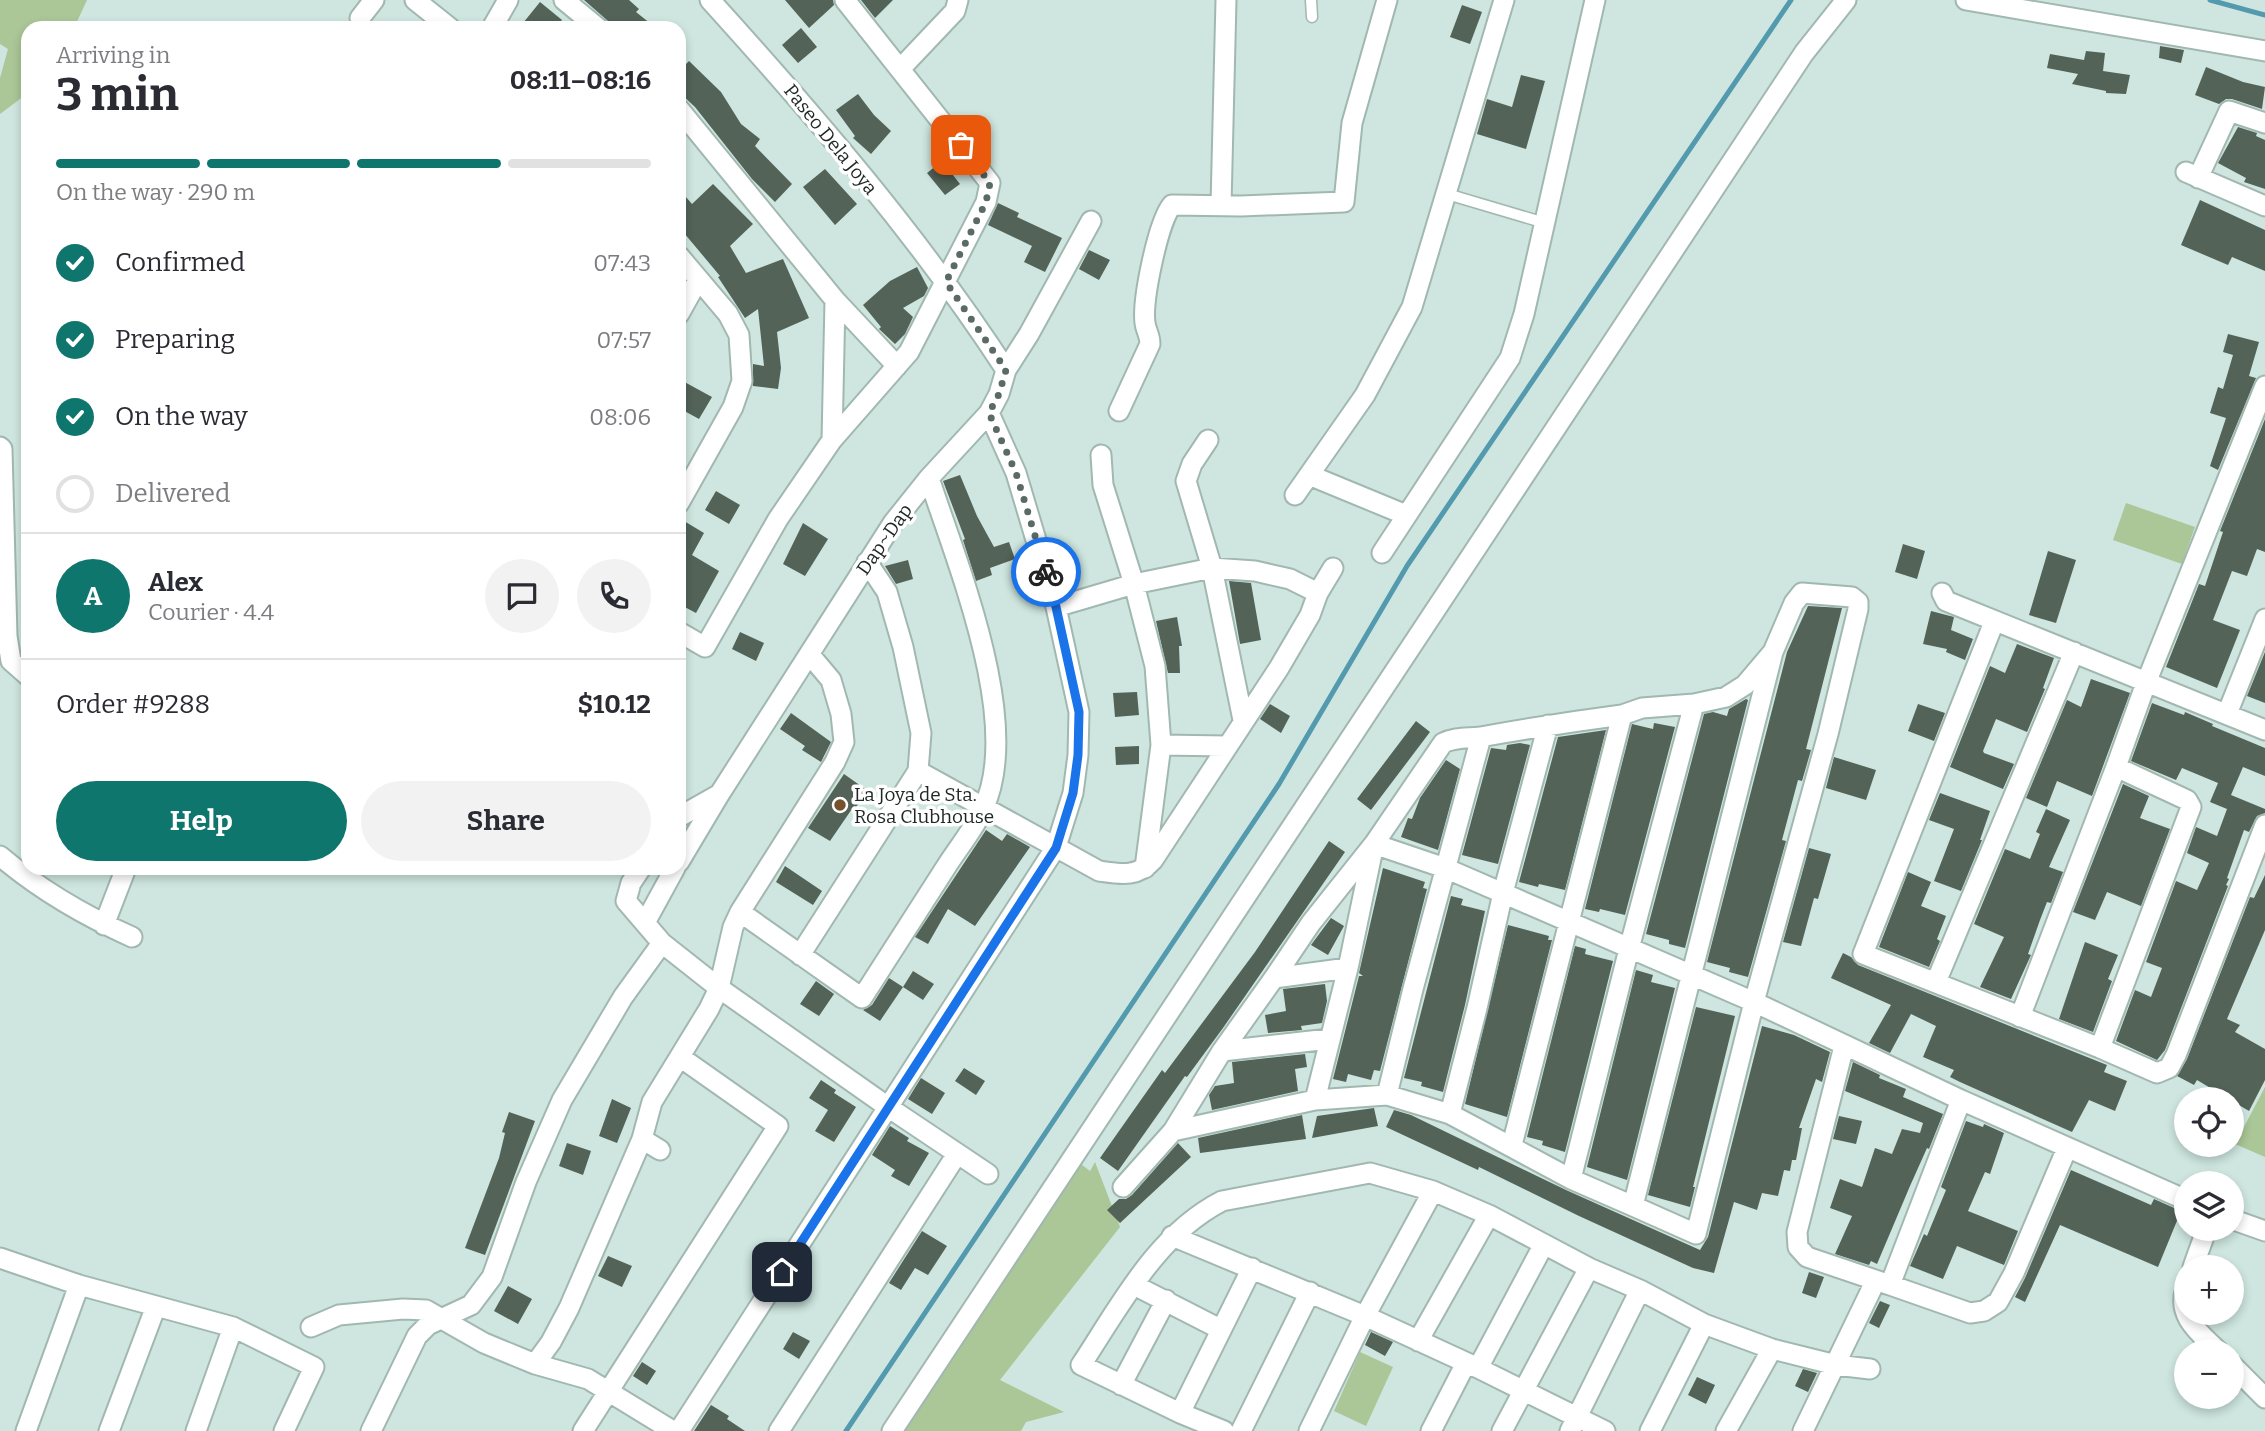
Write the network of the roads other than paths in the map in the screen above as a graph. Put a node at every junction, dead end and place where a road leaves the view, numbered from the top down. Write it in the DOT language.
graph roads {
  1 [pos="374,0"];
  2 [pos="415,0"];
  3 [pos="508,0"];
  4 [pos="564,0"];
  5 [pos="710,0"];
  6 [pos="845,0"];
  7 [pos="958,0"];
  8 [pos="1226,0"];
  9 [pos="1311,0"];
  10 [pos="1387,0"];
  11 [pos="1504,0"];
  12 [pos="1595,0"];
  13 [pos="1846,0"];
  14 [pos="1965,0"];
  15 [pos="1312,16"];
  16 [pos="360,18"];
  17 [pos="441,21"];
  18 [pos="496,21"];
  19 [pos="590,21"];
  20 [pos="2265,51"];
  21 [pos="901,68"];
  22 [pos="686,118"];
  23 [pos="2265,123"];
  24 [pos="1447,194"];
  25 [pos="1221,205"];
  26 [pos="2265,206"];
  27 [pos="1091,221"];
  28 [pos="1546,223"];
  29 [pos="686,265"];
  30 [pos="698,280"];
  31 [pos="946,282"];
  32 [pos="835,300"];
  33 [pos="686,301"];
  34 [pos="897,366"];
  35 [pos="1006,370"];
  36 [pos="2265,386"];
  37 [pos="1119,411"];
  38 [pos="989,413"];
  39 [pos="832,440"];
  40 [pos="1208,440"];
  41 [pos="0,447"];
  42 [pos="1101,455"];
  43 [pos="1309,475"];
  44 [pos="929,478"];
  45 [pos="686,491"];
  46 [pos="1295,495"];
  47 [pos="1406,515"];
  48 [pos="1382,553"];
  49 [pos="867,562"];
  50 [pos="1212,568"];
  51 [pos="1333,568"];
  52 [pos="1134,583"];
  53 [pos="1318,593"];
  54 [pos="1942,593"];
  55 [pos="1056,607"];
  56 [pos="2265,619"];
  57 [pos="1994,622"];
  58 [pos="686,636"];
  59 [pos="1773,652"];
  60 [pos="2074,652"];
  61 [pos="810,655"];
  62 [pos="21,670"];
  63 [pos="2146,682"];
  64 [pos="1695,704"];
  65 [pos="2227,714"];
  66 [pos="1622,715"];
  67 [pos="1243,720"];
  68 [pos="1548,724"];
  69 [pos="2265,730"];
  70 [pos="1481,737"];
  71 [pos="1161,745"];
  72 [pos="1227,746"];
  73 [pos="2116,767"];
  74 [pos="918,771"];
  75 [pos="719,795"];
  76 [pos="984,808"];
  77 [pos="686,813"];
  78 [pos="2265,825"];
  79 [pos="1374,844"];
  80 [pos="1056,848"];
  81 [pos="686,850"];
  82 [pos="0,856"];
  83 [pos="1445,868"];
  84 [pos="1145,869"];
  85 [pos="21,874"];
  86 [pos="23,875"];
  87 [pos="123,875"];
  88 [pos="636,875"];
  89 [pos="671,875"];
  90 [pos="1503,893"];
  91 [pos="740,912"];
  92 [pos="646,921"];
  93 [pos="1569,922"];
  94 [pos="104,925"];
  95 [pos="132,937"];
  96 [pos="662,943"];
  97 [pos="1629,949"];
  98 [pos="800,955"];
  99 [pos="1348,968"];
  100 [pos="1692,976"];
  101 [pos="1275,978"];
  102 [pos="1936,982"];
  103 [pos="719,988"];
  104 [pos="1754,1002"];
  105 [pos="2020,1017"];
  106 [pos="1329,1039"];
  107 [pos="1844,1046"];
  108 [pos="2100,1048"];
  109 [pos="1222,1051"];
  110 [pos="680,1056"];
  111 [pos="1388,1095"];
  112 [pos="1315,1100"];
  113 [pos="1962,1101"];
  114 [pos="888,1107"];
  115 [pos="1450,1114"];
  116 [pos="1173,1131"];
  117 [pos="642,1139"];
  118 [pos="1511,1145"];
  119 [pos="2067,1148"];
  120 [pos="660,1150"];
  121 [pos="957,1154"];
  122 [pos="988,1174"];
  123 [pos="1572,1179"];
  124 [pos="1123,1187"];
  125 [pos="1433,1191"];
  126 [pos="2174,1195"];
  127 [pos="1633,1206"];
  128 [pos="1489,1215"];
  129 [pos="2244,1224"];
  130 [pos="2265,1231"];
  131 [pos="1172,1236"];
  132 [pos="1544,1244"];
  133 [pos="0,1259"];
  134 [pos="1252,1268"];
  135 [pos="1589,1268"];
  136 [pos="1882,1284"];
  137 [pos="79,1285"];
  138 [pos="1134,1285"];
  139 [pos="1640,1290"];
  140 [pos="1310,1292"];
  141 [pos="1166,1300"];
  142 [pos="156,1306"];
  143 [pos="1364,1316"];
  144 [pos="444,1319"];
  145 [pos="1704,1324"];
  146 [pos="2192,1325"];
  147 [pos="311,1326"];
  148 [pos="233,1327"];
  149 [pos="1220,1329"];
  150 [pos="2206,1339"];
  151 [pos="1418,1341"];
  152 [pos="1772,1349"];
  153 [pos="535,1364"];
  154 [pos="1836,1365"];
  155 [pos="1472,1366"];
  156 [pos="1870,1368"];
  157 [pos="2244,1377"];
  158 [pos="1121,1385"];
  159 [pos="1522,1389"];
  160 [pos="610,1390"];
  161 [pos="2265,1398"];
  162 [pos="1180,1413"];
  163 [pos="1574,1423"];
  164 [pos="26,1431"];
  165 [pos="110,1431"];
  166 [pos="196,1431"];
  167 [pos="284,1431"];
  168 [pos="371,1431"];
  169 [pos="583,1431"];
  170 [pos="673,1431"];
  171 [pos="679,1431"];
  172 [pos="779,1431"];
  173 [pos="892,1431"];
  174 [pos="1224,1431"];
  175 [pos="1241,1431"];
  176 [pos="1309,1431"];
  177 [pos="1431,1431"];
  178 [pos="1502,1431"];
  179 [pos="1605,1431"];
  180 [pos="1650,1431"];
  181 [pos="1726,1431"];
  182 [pos="1803,1431"];
  1 -- 16 [label="street"];
  2 -- 17 [label="street"];
  3 -- 18 [label="street"];
  4 -- 19 [label="street"];
  5 -- 31 [label="street, Paseo Dela Joya"];
  6 -- 21 [label="street"];
  7 -- 21 [label="street"];
  8 -- 25 [label="street"];
  9 -- 15 [label="lane"];
  10 -- 25 [label="street"];
  11 -- 24 [label="street"];
  12 -- 28 [label="street"];
  13 -- 173 [label="street"];
  14 -- 20 [label="street"];
  21 -- 31 [label="street"];
  22 -- 32 [label="street"];
  23 -- 26 [label="street"];
  24 -- 28 [label="lane"];
  24 -- 43 [label="street"];
  25 -- 37 [label="street"];
  27 -- 35 [label="street, Dap~Dap"];
  28 -- 47 [label="street"];
  29 -- 30 [label="street"];
  30 -- 33 [label="street"];
  30 -- 45 [label="street"];
  31 -- 34 [label="street"];
  31 -- 35 [label="street, Paseo Dela Joya"];
  32 -- 34 [label="street"];
  32 -- 39 [label="street"];
  34 -- 39 [label="street"];
  35 -- 38 [label="street, Dap~Dap"];
  36 -- 63 [label="street"];
  38 -- 44 [label="street, Dap~Dap"];
  38 -- 55 [label="street"];
  39 -- 58 [label="street"];
  40 -- 50 [label="street"];
  41 -- 62 [label="street"];
  42 -- 52 [label="street"];
  43 -- 46 [label="street"];
  43 -- 47 [label="street"];
  44 -- 49 [label="street, Dap~Dap"];
  44 -- 76 [label="street"];
  47 -- 48 [label="street"];
  49 -- 61 [label="street, Dap~Dap"];
  49 -- 74 [label="street"];
  50 -- 52 [label="street"];
  50 -- 53 [label="street"];
  50 -- 67 [label="street"];
  51 -- 53 [label="street"];
  52 -- 55 [label="street"];
  52 -- 71 [label="street"];
  53 -- 67 [label="street"];
  54 -- 57 [label="street"];
  55 -- 80 [label="street"];
  56 -- 65 [label="street"];
  57 -- 60 [label="street"];
  57 -- 102 [label="street"];
  59 -- 64 [label="street"];
  59 -- 100 [label="street"];
  59 -- 104 [label="street"];
  60 -- 63 [label="street"];
  60 -- 102 [label="street"];
  61 -- 75 [label="street, Dap~Dap"];
  61 -- 91 [label="street"];
  63 -- 65 [label="street"];
  63 -- 73 [label="street"];
  64 -- 66 [label="street"];
  64 -- 97 [label="street"];
  65 -- 69 [label="street"];
  66 -- 68 [label="street"];
  66 -- 93 [label="street"];
  67 -- 72 [label="street"];
  68 -- 70 [label="street"];
  68 -- 90 [label="street"];
  70 -- 79 [label="street"];
  70 -- 83 [label="street"];
  71 -- 72 [label="street"];
  71 -- 84 [label="street"];
  72 -- 84 [label="street"];
  73 -- 105 [label="street"];
  73 -- 108 [label="street"];
  74 -- 76 [label="street"];
  74 -- 98 [label="street"];
  75 -- 77 [label="street"];
  75 -- 81 [label="street, Dap~Dap"];
  76 -- 80 [label="street"];
  76 -- 98 [label="street"];
  78 -- 108 [label="street"];
  79 -- 83 [label="street"];
  79 -- 99 [label="street"];
  79 -- 101 [label="street"];
  80 -- 84 [label="street"];
  80 -- 114 [label="street"];
  82 -- 85 [label="street"];
  83 -- 90 [label="street"];
  83 -- 111 [label="street"];
  86 -- 94 [label="street"];
  87 -- 94 [label="street"];
  88 -- 92 [label="street"];
  89 -- 92 [label="street"];
  90 -- 93 [label="street"];
  90 -- 115 [label="street"];
  91 -- 98 [label="street"];
  91 -- 103 [label="street"];
  92 -- 96 [label="street"];
  93 -- 97 [label="street"];
  93 -- 118 [label="street"];
  94 -- 95 [label="street"];
  96 -- 103 [label="street"];
  96 -- 144 [label="street"];
  97 -- 100 [label="street"];
  97 -- 123 [label="street"];
  99 -- 101 [label="street"];
  99 -- 106 [label="street"];
  100 -- 104 [label="street"];
  100 -- 127 [label="street"];
  101 -- 109 [label="street"];
  102 -- 105 [label="street"];
  103 -- 110 [label="street"];
  103 -- 114 [label="street"];
  104 -- 107 [label="street"];
  104 -- 127 [label="street"];
  105 -- 108 [label="street"];
  106 -- 109 [label="street"];
  106 -- 112 [label="street"];
  107 -- 113 [label="street"];
  107 -- 136 [label="street"];
  109 -- 116 [label="street"];
  110 -- 117 [label="street"];
  110 -- 160 [label="street"];
  111 -- 112 [label="street"];
  111 -- 115 [label="street"];
  112 -- 116 [label="street"];
  113 -- 119 [label="street"];
  113 -- 136 [label="street"];
  114 -- 121 [label="street"];
  114 -- 171 [label="street"];
  115 -- 118 [label="street"];
  116 -- 124 [label="street"];
  117 -- 120 [label="street"];
  117 -- 153 [label="street"];
  118 -- 123 [label="street"];
  119 -- 126 [label="street"];
  119 -- 136 [label="street"];
  121 -- 122 [label="street"];
  121 -- 172 [label="street"];
  123 -- 127 [label="street"];
  125 -- 128 [label="street"];
  125 -- 131 [label="street"];
  125 -- 143 [label="street"];
  128 -- 132 [label="street"];
  128 -- 151 [label="street"];
  129 -- 130 [label="street"];
  131 -- 134 [label="street"];
  131 -- 138 [label="street"];
  132 -- 135 [label="street"];
  132 -- 155 [label="street"];
  133 -- 137 [label="street"];
  134 -- 140 [label="street"];
  134 -- 149 [label="street"];
  135 -- 139 [label="street"];
  135 -- 159 [label="street"];
  136 -- 154 [label="street"];
  137 -- 142 [label="street"];
  137 -- 164 [label="street"];
  138 -- 141 [label="street"];
  138 -- 158 [label="street"];
  139 -- 145 [label="street"];
  139 -- 163 [label="street"];
  140 -- 143 [label="street"];
  140 -- 175 [label="street"];
  141 -- 149 [label="street"];
  141 -- 158 [label="street"];
  142 -- 148 [label="street"];
  142 -- 165 [label="street"];
  143 -- 151 [label="street"];
  143 -- 176 [label="street"];
  144 -- 147 [label="street"];
  144 -- 153 [label="street"];
  144 -- 168 [label="street"];
  145 -- 152 [label="street"];
  145 -- 180 [label="street"];
  146 -- 150 [label="street"];
  148 -- 166 [label="street"];
  148 -- 167 [label="street"];
  149 -- 162 [label="street"];
  151 -- 155 [label="street"];
  152 -- 154 [label="street"];
  152 -- 181 [label="street"];
  153 -- 160 [label="street"];
  154 -- 156 [label="street"];
  154 -- 182 [label="street"];
  155 -- 159 [label="street"];
  155 -- 177 [label="street"];
  157 -- 161 [label="street"];
  158 -- 162 [label="street"];
  159 -- 163 [label="street"];
  159 -- 178 [label="street"];
  160 -- 169 [label="street"];
  160 -- 170 [label="street"];
  162 -- 174 [label="street"];
  163 -- 179 [label="street"];
}
